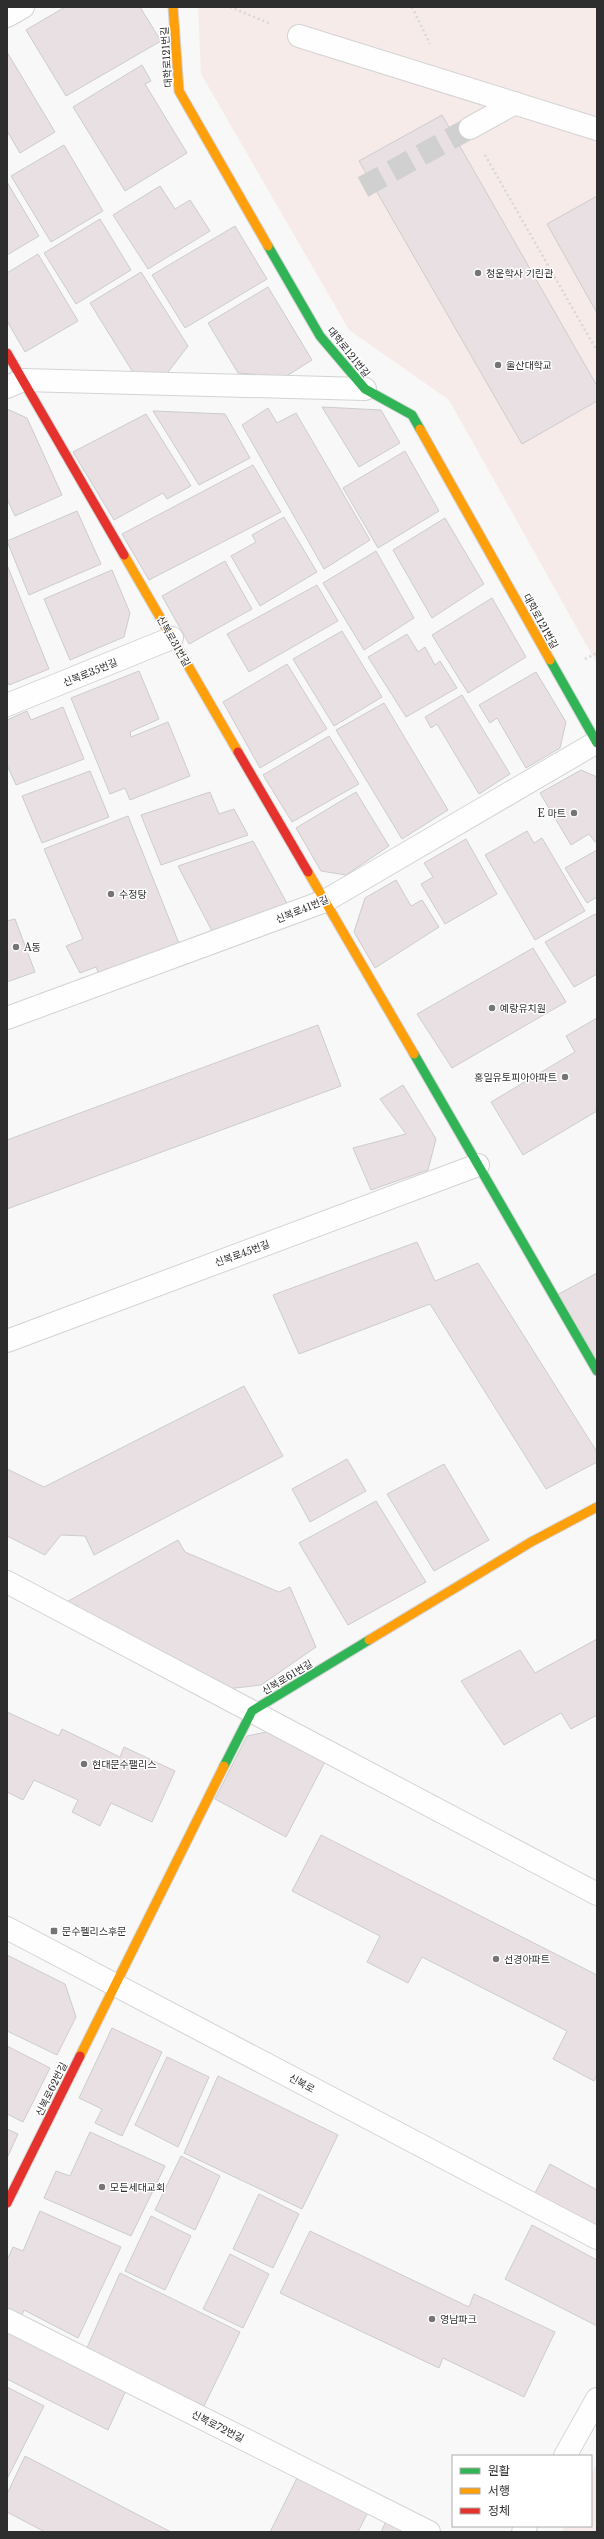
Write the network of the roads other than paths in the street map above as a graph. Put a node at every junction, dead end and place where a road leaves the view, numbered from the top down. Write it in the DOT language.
graph roads {
  1 [pos="23,7"];
  2 [pos="173,7"];
  3 [pos="7,16"];
  4 [pos="299,36"];
  5 [pos="514,103"];
  6 [pos="470,128"];
  7 [pos="597,129"];
  8 [pos="7,353"];
  9 [pos="15,383"];
  10 [pos="365,389"];
  11 [pos="172,638"];
  12 [pos="7,705"];
  13 [pos="597,742"];
  14 [pos="325,901"];
  15 [pos="7,1018"];
  16 [pos="478,1165"];
  17 [pos="7,1341"];
  18 [pos="597,1371"];
  19 [pos="597,1507"];
  20 [pos="7,1582"];
  21 [pos="252,1711"];
  22 [pos="597,1894"];
  23 [pos="7,1928"];
  24 [pos="115,1985"];
  25 [pos="7,2203"];
  26 [pos="597,2238"];
  27 [pos="7,2320"];
  28 [pos="597,2399"];
  29 [pos="566,2455"];
  30 [pos="429,2532"];
  1 -- 3 [label="street"];
  2 -- 10 [label="street, 대학로121번길"];
  4 -- 5 [label="street"];
  5 -- 6 [label="street"];
  5 -- 7 [label="street"];
  8 -- 9 [label="street, 신복로31번길"];
  9 -- 10 [label="street"];
  9 -- 11 [label="street, 신복로31번길"];
  10 -- 13 [label="street, 대학로121번길"];
  11 -- 12 [label="street, 신복로35번길"];
  11 -- 14 [label="street, 신복로31번길"];
  13 -- 14 [label="street, 신복로41번길"];
  14 -- 15 [label="street, 신복로41번길"];
  14 -- 16 [label="street, 신복로31번길"];
  16 -- 17 [label="street, 신복로45번길"];
  16 -- 18 [label="street, 신복로31번길"];
  19 -- 21 [label="street, 신복로61번길"];
  20 -- 21 [label="street"];
  21 -- 22 [label="street"];
  21 -- 24 [label="street"];
  23 -- 24 [label="street, 신복로"];
  24 -- 25 [label="street, 신복로62번길"];
  24 -- 26 [label="street, 신복로"];
  27 -- 30 [label="street, 신복로72번길"];
  28 -- 29 [label="street"];
}
